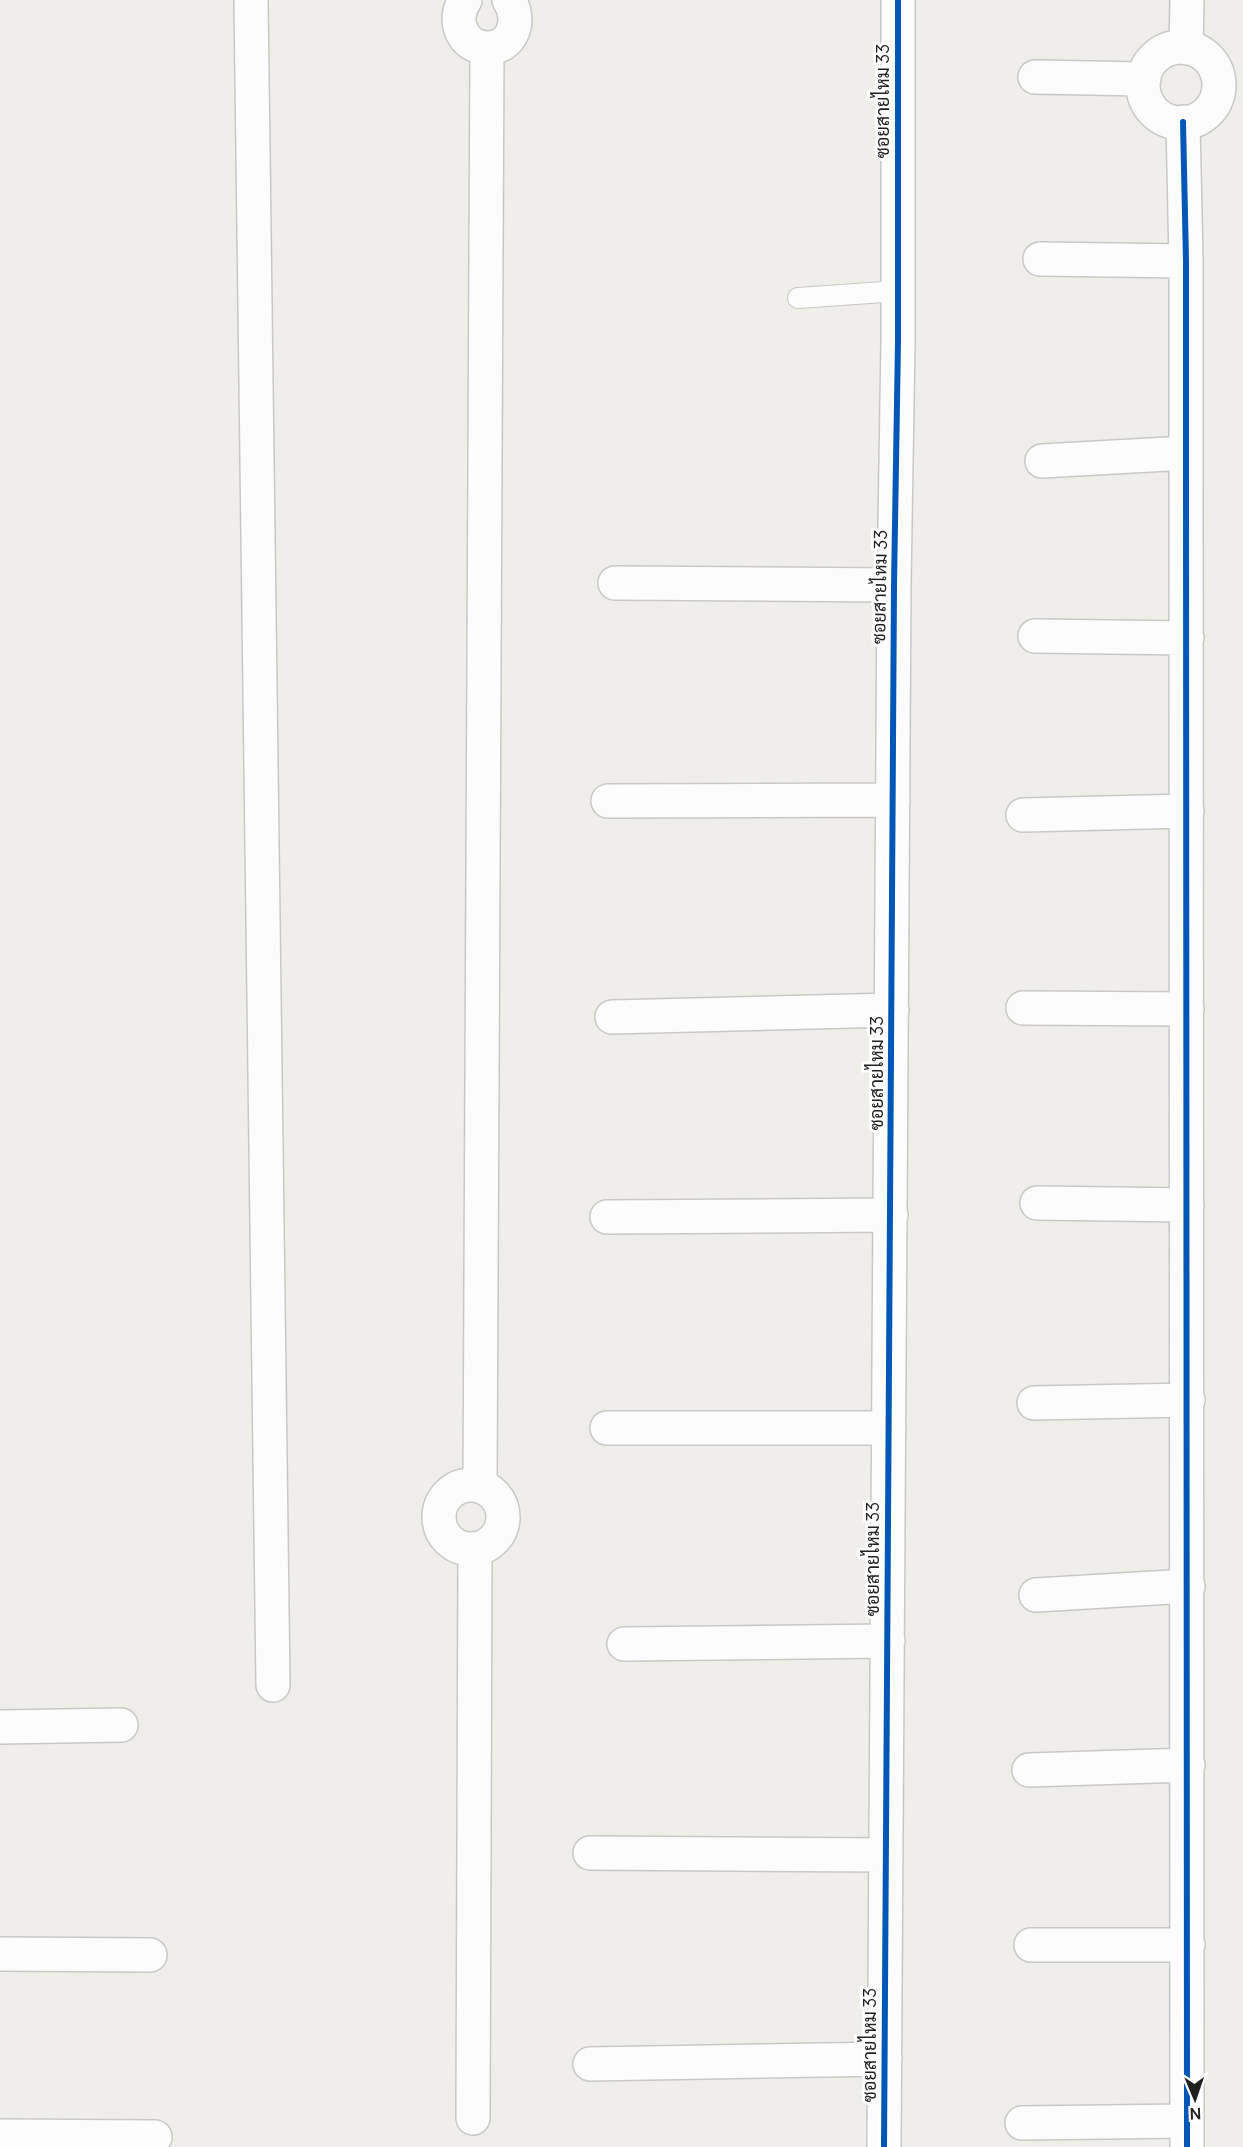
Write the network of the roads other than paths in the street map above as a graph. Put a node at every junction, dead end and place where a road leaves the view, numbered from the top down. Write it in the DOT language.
graph roads {
  1 [pos="251,0"];
  2 [pos="465,0"];
  3 [pos="509,0"];
  4 [pos="898,0"];
  5 [pos="1187,0"];
  6 [pos="487,48"];
  7 [pos="1186,48"];
  8 [pos="1035,77"];
  9 [pos="1144,80"];
  10 [pos="1183,122"];
  11 [pos="1040,259"];
  12 [pos="1186,261"];
  13 [pos="898,291"];
  14 [pos="798,298"];
  15 [pos="1186,453"];
  16 [pos="1042,461"];
  17 [pos="615,584"];
  18 [pos="894,585"];
  19 [pos="1035,636"];
  20 [pos="1186,638"];
  21 [pos="893,800"];
  22 [pos="608,801"];
  23 [pos="1187,811"];
  24 [pos="1023,815"];
  25 [pos="1023,1008"];
  26 [pos="1187,1009"];
  27 [pos="892,1010"];
  28 [pos="612,1017"];
  29 [pos="1037,1203"];
  30 [pos="1187,1205"];
  31 [pos="891,1215"];
  32 [pos="607,1217"];
  33 [pos="1188,1400"];
  34 [pos="1035,1404"];
  35 [pos="607,1428"];
  36 [pos="889,1428"];
  37 [pos="480,1486"];
  38 [pos="475,1550"];
  39 [pos="1188,1586"];
  40 [pos="1036,1595"];
  41 [pos="888,1641"];
  42 [pos="624,1644"];
  43 [pos="273,1685"];
  44 [pos="121,1725"];
  45 [pos="0,1727"];
  46 [pos="1188,1765"];
  47 [pos="1029,1770"];
  48 [pos="590,1853"];
  49 [pos="886,1855"];
  50 [pos="1031,1945"];
  51 [pos="1188,1946"];
  52 [pos="0,1954"];
  53 [pos="150,1955"];
  54 [pos="885,2059"];
  55 [pos="590,2064"];
  56 [pos="473,2118"];
  57 [pos="1022,2123"];
  58 [pos="1187,2134"];
  59 [pos="0,2136"];
  60 [pos="155,2137"];
  61 [pos="884,2147"];
  1 -- 43 [label="street"];
  2 -- 6 [label="street"];
  3 -- 6 [label="street"];
  4 -- 13 [label="street, ซอยสายไหม 33"];
  5 -- 7 [label="street"];
  6 -- 37 [label="street"];
  7 -- 9 [label="street"];
  7 -- 10 [label="street"];
  8 -- 9 [label="street"];
  9 -- 10 [label="street"];
  10 -- 12 [label="street"];
  11 -- 12 [label="street"];
  12 -- 15 [label="street"];
  13 -- 14 [label="lane"];
  13 -- 18 [label="street, ซอยสายไหม 33"];
  15 -- 16 [label="street"];
  15 -- 20 [label="street"];
  17 -- 18 [label="street"];
  18 -- 21 [label="street, ซอยสายไหม 33"];
  19 -- 20 [label="street"];
  20 -- 23 [label="street"];
  21 -- 22 [label="street"];
  21 -- 27 [label="street, ซอยสายไหม 33"];
  23 -- 24 [label="street"];
  23 -- 26 [label="street"];
  25 -- 26 [label="street"];
  26 -- 30 [label="street"];
  27 -- 28 [label="street"];
  27 -- 31 [label="street, ซอยสายไหม 33"];
  29 -- 30 [label="street"];
  30 -- 33 [label="street"];
  31 -- 32 [label="street"];
  31 -- 36 [label="street, ซอยสายไหม 33"];
  33 -- 34 [label="street"];
  33 -- 39 [label="street"];
  35 -- 36 [label="street"];
  36 -- 41 [label="street, ซอยสายไหม 33"];
  37 -- 38 [label="street"];
  37 -- 38 [label="street"];
  38 -- 56 [label="street"];
  39 -- 40 [label="street"];
  39 -- 46 [label="street"];
  41 -- 42 [label="street"];
  41 -- 49 [label="street, ซอยสายไหม 33"];
  44 -- 45 [label="street"];
  46 -- 47 [label="street"];
  46 -- 51 [label="street"];
  48 -- 49 [label="street"];
  49 -- 54 [label="street, ซอยสายไหม 33"];
  50 -- 51 [label="street"];
  51 -- 58 [label="street"];
  52 -- 53 [label="street"];
  54 -- 55 [label="street"];
  54 -- 61 [label="street, ซอยสายไหม 33"];
  57 -- 58 [label="street"];
  59 -- 60 [label="street"];
}
